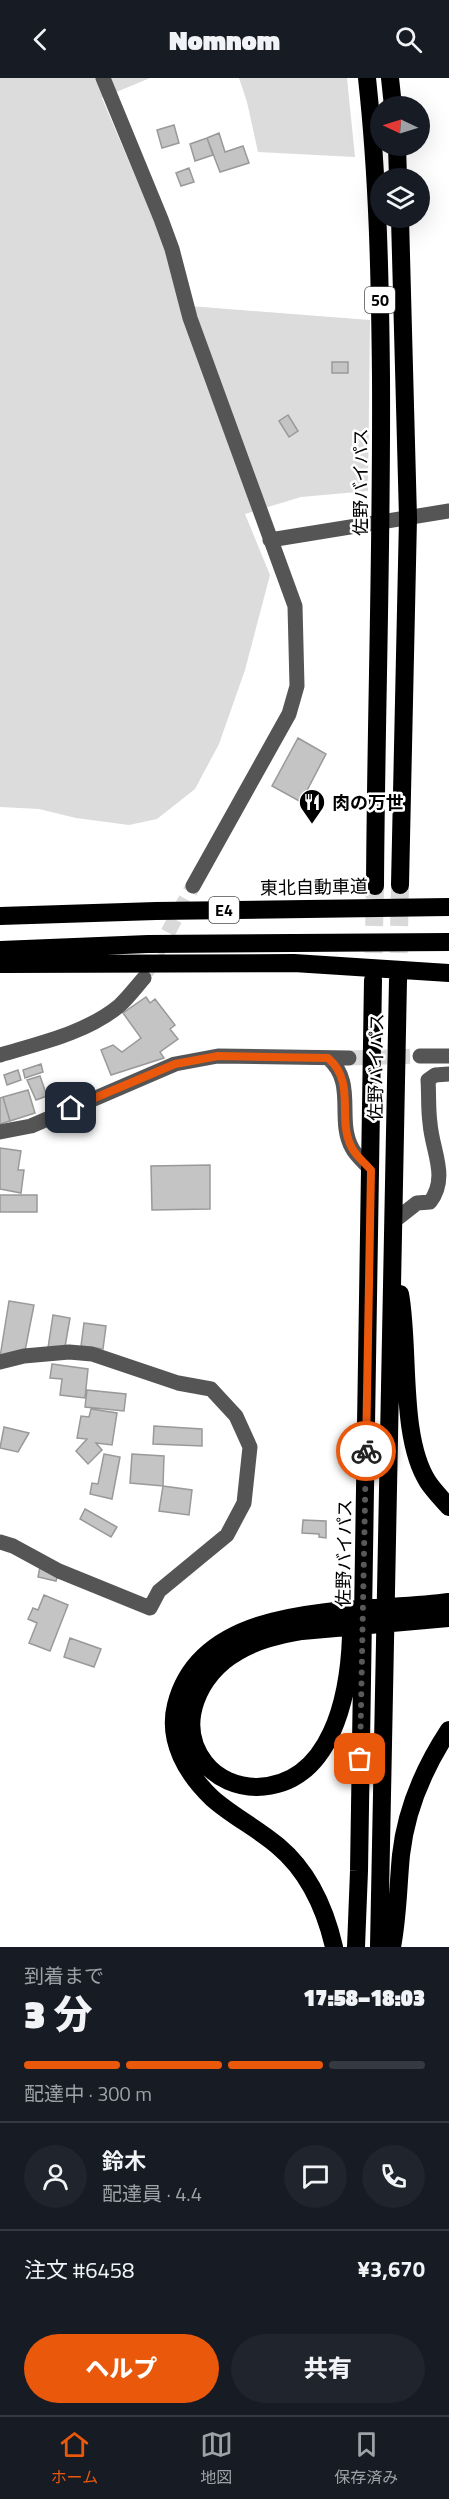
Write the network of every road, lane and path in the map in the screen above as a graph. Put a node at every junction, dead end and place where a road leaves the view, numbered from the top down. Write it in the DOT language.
graph roads {
  1 [pos="103,78"];
  2 [pos="368,78"];
  3 [pos="390,78"];
  4 [pos="392,96"];
  5 [pos="400,228"];
  6 [pos="449,511"];
  7 [pos="408,518"];
  8 [pos="382,524"];
  9 [pos="270,540"];
  10 [pos="400,885"];
  11 [pos="193,886"];
  12 [pos="375,886"];
  13 [pos="449,907"];
  14 [pos="0,916"];
  15 [pos="449,942"];
  16 [pos="0,950"];
  17 [pos="0,964"];
  18 [pos="449,973"];
  19 [pos="144,978"];
  20 [pos="373,980"];
  21 [pos="398,980"];
  22 [pos="0,1055"];
  23 [pos="420,1056"];
  24 [pos="449,1056"];
  25 [pos="328,1058"];
  26 [pos="349,1058"];
  27 [pos="449,1074"];
  28 [pos="0,1132"];
  29 [pos="371,1170"];
  30 [pos="394,1221"];
  31 [pos="393,1257"];
  32 [pos="368,1341"];
  33 [pos="0,1362"];
  34 [pos="449,1507"];
  35 [pos="0,1542"];
  36 [pos="449,1602"];
  37 [pos="426,1613"];
  38 [pos="449,1618"];
  39 [pos="338,1620"];
  40 [pos="449,1730"];
  41 [pos="334,1947"];
  42 [pos="356,1947"];
  43 [pos="379,1947"];
  44 [pos="392,1947"];
  1 -- 9 [label="street"];
  2 -- 8 [label="highway, 佐野バイパス / 50"];
  3 -- 4 [label="highway"];
  5 -- 7 [label="highway, 50"];
  6 -- 7 [label="street"];
  7 -- 8 [label="street"];
  7 -- 10 [label="highway, 50"];
  8 -- 9 [label="street"];
  8 -- 12 [label="highway, 佐野バイパス / 50"];
  9 -- 11 [label="street"];
  13 -- 14 [label="highway, 東北自動車道 / E4"];
  15 -- 16 [label="highway, E4"];
  17 -- 18 [label="highway"];
  19 -- 22 [label="street"];
  20 -- 29 [label="highway, 佐野バイパス"];
  21 -- 30 [label="highway, 佐野バイパス"];
  23 -- 24 [label="street"];
  25 -- 26 [label="street"];
  25 -- 28 [label="street"];
  25 -- 29 [label="street"];
  27 -- 30 [label="street"];
  29 -- 32 [label="highway, 佐野バイパス"];
  30 -- 31 [label="highway, 佐野バイパス"];
  31 -- 34 [label="highway"];
  31 -- 43 [label="highway, 佐野バイパス"];
  32 -- 39 [label="highway"];
  32 -- 42 [label="highway, 佐野バイパス"];
  33 -- 35 [label="street"];
  36 -- 37 [label="highway"];
  37 -- 38 [label="highway"];
  37 -- 39 [label="highway"];
  39 -- 41 [label="highway"];
  40 -- 44 [label="highway"];
}
